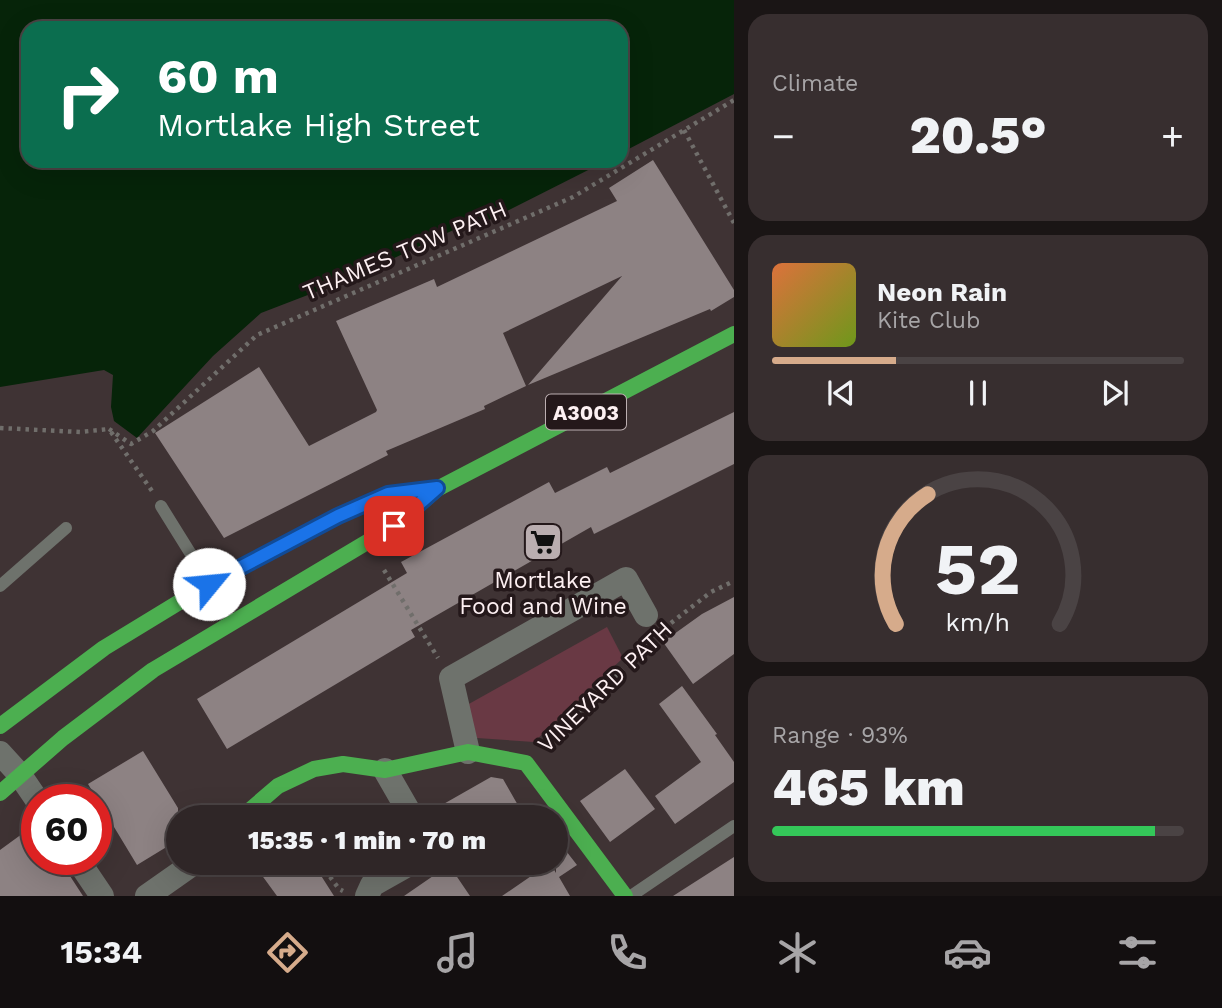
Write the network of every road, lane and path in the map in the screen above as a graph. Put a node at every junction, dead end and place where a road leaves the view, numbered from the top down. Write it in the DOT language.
graph roads {
  1 [pos="734,100"];
  2 [pos="684,130"];
  3 [pos="628,164"];
  4 [pos="621,168"];
  5 [pos="734,223"];
  6 [pos="734,334"];
  7 [pos="0,428"];
  8 [pos="109,429"];
  9 [pos="437,488"];
  10 [pos="159,501"];
  11 [pos="66,528"];
  12 [pos="367,543"];
  13 [pos="734,581"];
  14 [pos="209,584"];
  15 [pos="0,586"];
  16 [pos="653,624"];
  17 [pos="668,625"];
  18 [pos="451,678"];
  19 [pos="0,726"];
  20 [pos="468,752"];
  21 [pos="0,753"];
  22 [pos="526,763"];
  23 [pos="386,770"];
  24 [pos="20,775"];
  25 [pos="26,784"];
  26 [pos="0,793"];
  27 [pos="256,805"];
  28 [pos="405,805"];
  29 [pos="734,826"];
  30 [pos="88,875"];
  31 [pos="177,875"];
  32 [pos="329,875"];
  33 [pos="390,875"];
  34 [pos="357,894"];
  35 [pos="102,896"];
  36 [pos="147,896"];
  37 [pos="625,896"];
  38 [pos="631,896"];
  1 -- 2 [label="path, THAMES TOW PATH"];
  2 -- 3 [label="path, THAMES TOW PATH"];
  2 -- 5 [label="path"];
  4 -- 8 [label="path, THAMES TOW PATH"];
  6 -- 9 [label="main road, A3003"];
  7 -- 8 [label="path"];
  8 -- 10 [label="path"];
  9 -- 12 [label="main road, A3003"];
  9 -- 14 [label="main road, A3003"];
  10 -- 14 [label="lane"];
  11 -- 15 [label="lane"];
  12 -- 18 [label="path"];
  12 -- 24 [label="main road, A3003"];
  13 -- 17 [label="path, VINEYARD PATH"];
  14 -- 19 [label="main road, A3003"];
  16 -- 18 [label="street, VINEYARD PATH"];
  16 -- 22 [label="path, VINEYARD PATH"];
  18 -- 20 [label="street"];
  20 -- 22 [label="main road, VINEYARD PATH"];
  20 -- 23 [label="main road, VINEYARD PATH"];
  21 -- 24 [label="street"];
  22 -- 37 [label="main road"];
  23 -- 27 [label="main road, VINEYARD PATH"];
  23 -- 28 [label="street"];
  24 -- 25 [label="street"];
  24 -- 26 [label="main road, A3003"];
  29 -- 38 [label="lane"];
  30 -- 35 [label="street"];
  31 -- 36 [label="street"];
  32 -- 34 [label="path"];
  33 -- 34 [label="street"];
}
